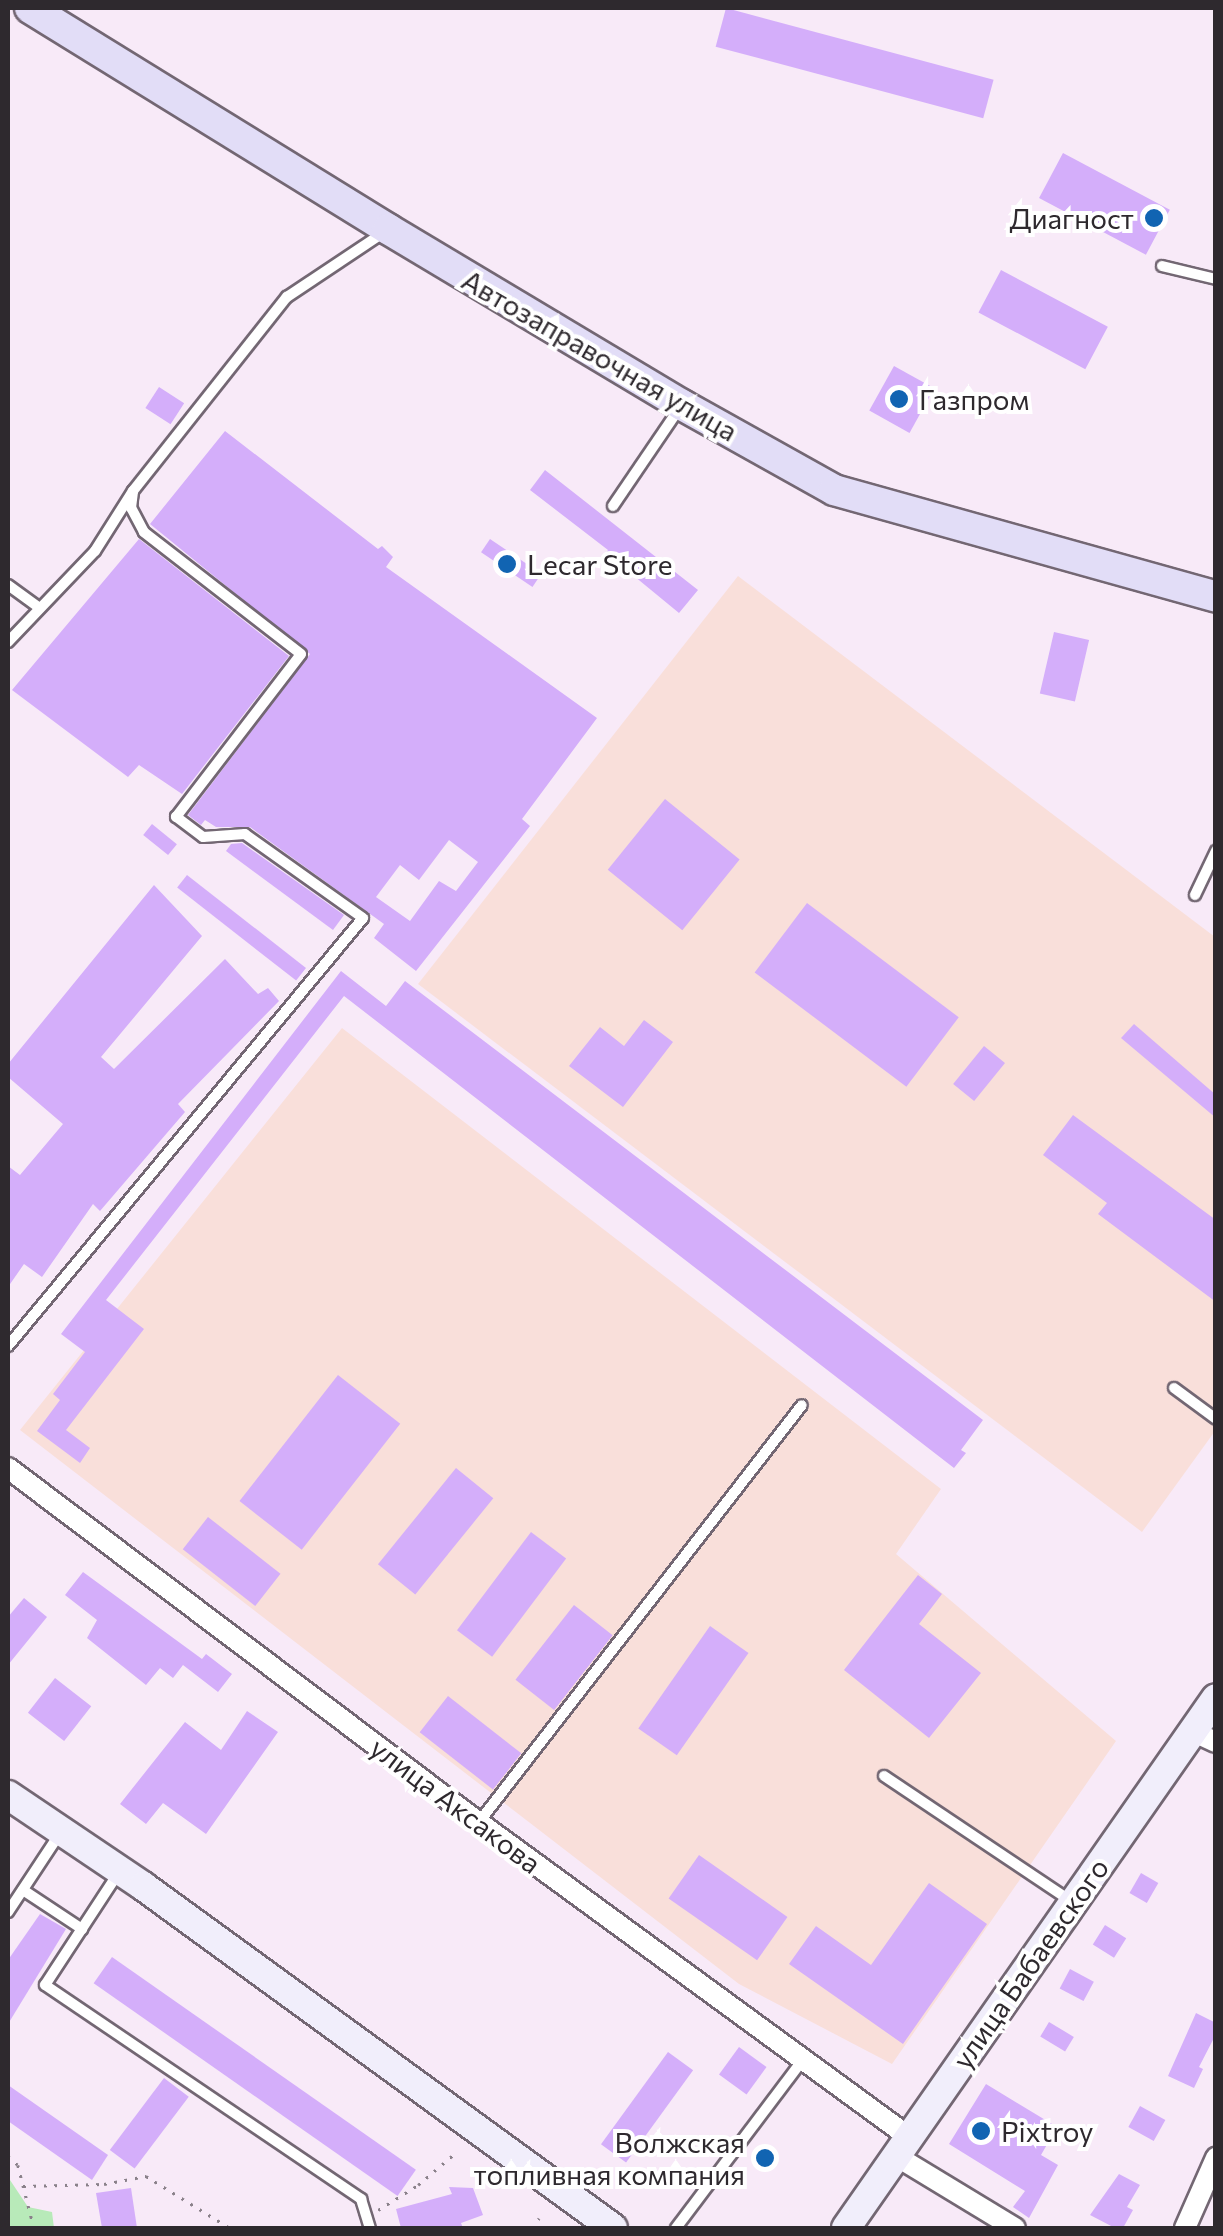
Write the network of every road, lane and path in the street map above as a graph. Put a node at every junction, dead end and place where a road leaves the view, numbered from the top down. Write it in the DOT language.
graph roads {
  1 [pos="30,8"];
  2 [pos="388,229"];
  3 [pos="1162,266"];
  4 [pos="1216,279"];
  5 [pos="682,405"];
  6 [pos="133,491"];
  7 [pos="614,506"];
  8 [pos="8,585"];
  9 [pos="1216,597"];
  10 [pos="38,607"];
  11 [pos="8,642"];
  12 [pos="1216,851"];
  13 [pos="1195,896"];
  14 [pos="8,1346"];
  15 [pos="1174,1388"];
  16 [pos="802,1405"];
  17 [pos="1216,1418"];
  18 [pos="8,1468"];
  19 [pos="1216,1698"];
  20 [pos="1204,1736"];
  21 [pos="884,1776"];
  22 [pos="8,1795"];
  23 [pos="478,1822"];
  24 [pos="60,1832"];
  25 [pos="119,1871"];
  26 [pos="22,1890"];
  27 [pos="1072,1902"];
  28 [pos="8,1912"];
  29 [pos="82,1929"];
  30 [pos="802,2062"];
  31 [pos="902,2147"];
  32 [pos="8,2156"];
  33 [pos="453,2156"];
  34 [pos="1216,2158"];
  35 [pos="24,2186"];
  36 [pos="539,2218"];
  37 [pos="368,2223"];
  38 [pos="34,2228"];
  39 [pos="230,2228"];
  40 [pos="532,2228"];
  41 [pos="613,2228"];
  42 [pos="676,2228"];
  43 [pos="846,2228"];
  44 [pos="1015,2228"];
  45 [pos="1186,2228"];
  1 -- 2 [label="main road, Автозаправочная улица"];
  2 -- 5 [label="main road, Автозаправочная улица"];
  2 -- 6 [label="lane"];
  3 -- 4 [label="lane"];
  5 -- 7 [label="lane"];
  5 -- 9 [label="main road, Автозаправочная улица"];
  6 -- 10 [label="lane"];
  6 -- 14 [label="lane"];
  8 -- 10 [label="lane"];
  10 -- 11 [label="lane"];
  12 -- 13 [label="lane"];
  15 -- 17 [label="lane"];
  16 -- 23 [label="lane"];
  18 -- 23 [label="street, улица Аксакова"];
  19 -- 20 [label="main road, улица Бабаевского"];
  20 -- 27 [label="main road, улица Бабаевского"];
  21 -- 27 [label="lane"];
  22 -- 24 [label="main road"];
  23 -- 30 [label="street, улица Аксакова"];
  24 -- 25 [label="main road"];
  24 -- 26 [label="lane"];
  25 -- 29 [label="lane"];
  25 -- 41 [label="main road"];
  26 -- 28 [label="lane"];
  26 -- 29 [label="lane"];
  27 -- 31 [label="main road, улица Бабаевского"];
  29 -- 37 [label="lane"];
  30 -- 31 [label="street, улица Аксакова"];
  30 -- 42 [label="lane"];
  31 -- 43 [label="main road, улица Бабаевского"];
  31 -- 44 [label="street, улица Аксакова"];
  32 -- 35 [label="path"];
  33 -- 37 [label="path"];
  34 -- 45 [label="street"];
  35 -- 38 [label="path"];
  35 -- 39 [label="path"];
  36 -- 40 [label="path"];
}
